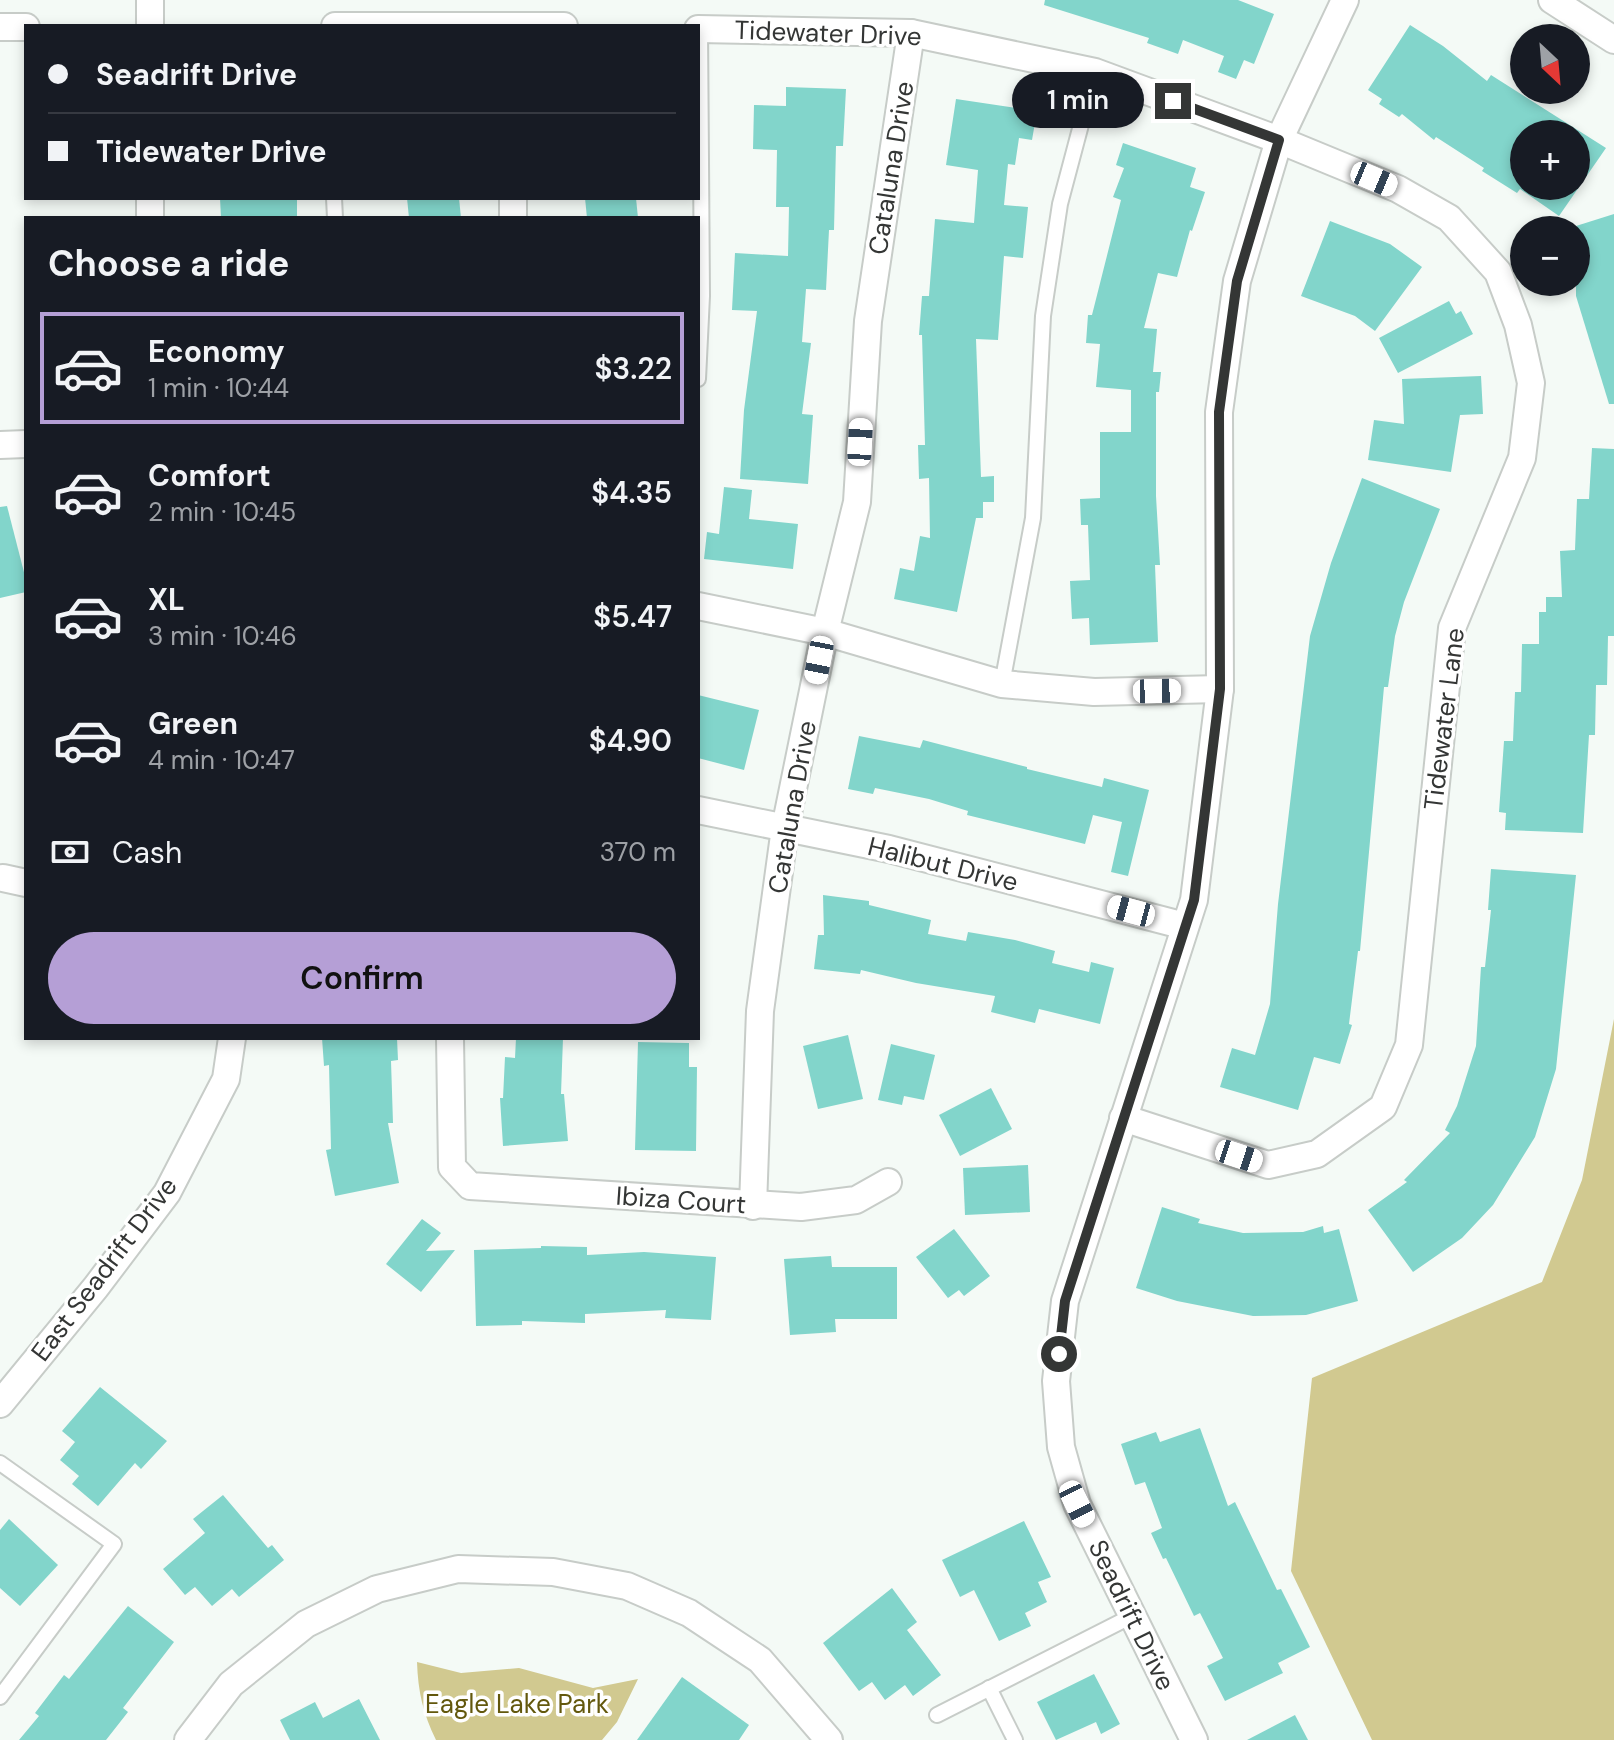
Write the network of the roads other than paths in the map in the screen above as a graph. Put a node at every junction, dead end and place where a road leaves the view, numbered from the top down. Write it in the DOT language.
graph roads {
  1 [pos="150,0"];
  2 [pos="1345,0"];
  3 [pos="1552,0"];
  4 [pos="150,24"];
  5 [pos="0,27"];
  6 [pos="24,27"];
  7 [pos="700,29"];
  8 [pos="911,33"];
  9 [pos="1614,40"];
  10 [pos="1095,72"];
  11 [pos="700,118"];
  12 [pos="1279,140"];
  13 [pos="700,338"];
  14 [pos="24,444"];
  15 [pos="0,445"];
  16 [pos="700,606"];
  17 [pos="825,632"];
  18 [pos="1002,684"];
  19 [pos="1220,689"];
  20 [pos="700,810"];
  21 [pos="785,828"];
  22 [pos="1185,926"];
  23 [pos="232,1040"];
  24 [pos="450,1040"];
  25 [pos="1123,1118"];
  26 [pos="888,1182"];
  27 [pos="753,1206"];
  28 [pos="0,1404"];
  29 [pos="0,1463"];
  30 [pos="1132,1616"];
  31 [pos="989,1688"];
  32 [pos="0,1697"];
  33 [pos="937,1715"];
  34 [pos="188,1740"];
  35 [pos="829,1740"];
  36 [pos="1015,1740"];
  37 [pos="1194,1740"];
  1 -- 4 [label="street"];
  2 -- 12 [label="street, Seadrift Drive"];
  3 -- 9 [label="street"];
  5 -- 6 [label="street"];
  7 -- 8 [label="street, Tidewater Drive"];
  8 -- 10 [label="street, Tidewater Drive"];
  8 -- 17 [label="street, Cataluna Drive"];
  10 -- 12 [label="street, Tidewater Drive"];
  10 -- 18 [label="lane"];
  11 -- 13 [label="lane"];
  12 -- 19 [label="street, Seadrift Drive"];
  12 -- 25 [label="street, Tidewater Lane"];
  14 -- 15 [label="street"];
  16 -- 17 [label="street"];
  17 -- 18 [label="street"];
  17 -- 21 [label="street, Cataluna Drive"];
  18 -- 19 [label="street"];
  19 -- 22 [label="street, Seadrift Drive"];
  20 -- 21 [label="street, Halibut Drive"];
  21 -- 22 [label="street, Halibut Drive"];
  21 -- 27 [label="street, Cataluna Drive"];
  22 -- 25 [label="street, Seadrift Drive"];
  23 -- 28 [label="street, East Seadrift Drive"];
  24 -- 27 [label="street, Ibiza Court"];
  25 -- 30 [label="street, Seadrift Drive"];
  26 -- 27 [label="street, Ibiza Court"];
  29 -- 32 [label="lane"];
  30 -- 31 [label="lane"];
  30 -- 37 [label="street, Seadrift Drive"];
  31 -- 33 [label="lane"];
  31 -- 36 [label="lane"];
  34 -- 35 [label="street"];
}
